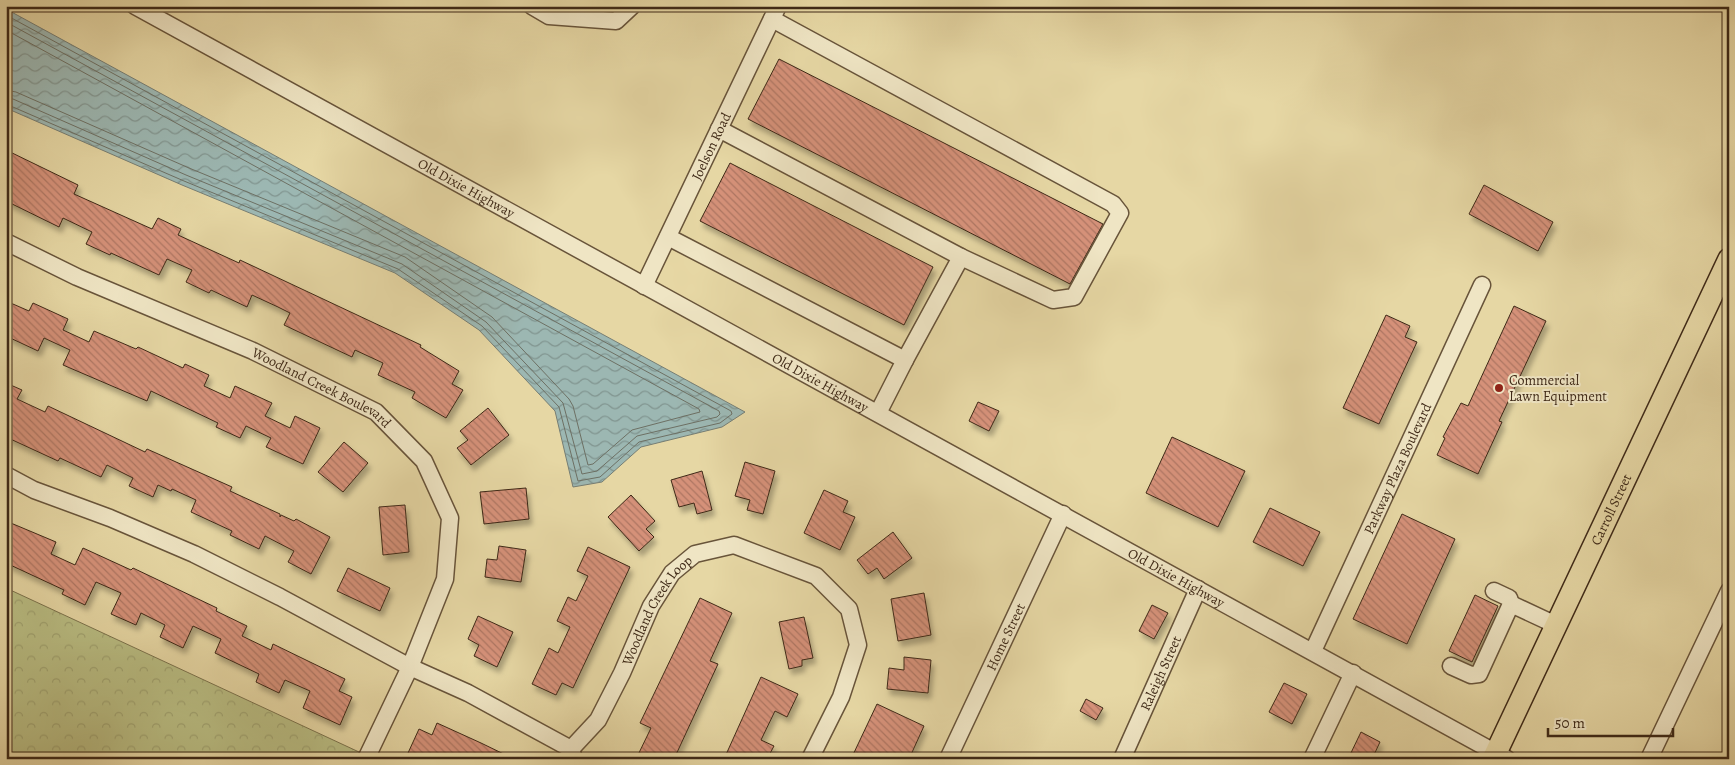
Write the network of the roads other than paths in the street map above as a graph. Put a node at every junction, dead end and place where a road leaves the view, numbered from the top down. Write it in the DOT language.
graph roads {
  1 [pos="135,6"];
  2 [pos="532,6"];
  3 [pos="632,6"];
  4 [pos="775,12"];
  5 [pos="719,129"];
  6 [pos="668,237"];
  7 [pos="6,242"];
  8 [pos="961,257"];
  9 [pos="1729,259"];
  10 [pos="1482,285"];
  11 [pos="644,286"];
  12 [pos="905,360"];
  13 [pos="878,414"];
  14 [pos="6,475"];
  15 [pos="1062,514"];
  16 [pos="1198,589"];
  17 [pos="1494,591"];
  18 [pos="1729,591"];
  19 [pos="1511,604"];
  20 [pos="1556,625"];
  21 [pos="1313,651"];
  22 [pos="1451,666"];
  23 [pos="410,667"];
  24 [pos="1353,673"];
  25 [pos="573,754"];
  26 [pos="1499,757"];
  27 [pos="366,759"];
  28 [pos="810,759"];
  29 [pos="948,759"];
  30 [pos="1122,759"];
  31 [pos="1312,759"];
  32 [pos="1649,759"];
  1 -- 11 [label="street, Old Dixie Highway"];
  2 -- 3 [label="street"];
  4 -- 5 [label="street, Joelson Road"];
  4 -- 8 [label="street"];
  5 -- 6 [label="street, Joelson Road"];
  5 -- 8 [label="street"];
  6 -- 11 [label="street, Joelson Road"];
  6 -- 12 [label="street"];
  7 -- 23 [label="street, Woodland Creek Boulevard"];
  8 -- 12 [label="street"];
  9 -- 20 [label="main road, Carroll Street"];
  10 -- 21 [label="street, Parkway Plaza Boulevard"];
  11 -- 13 [label="street, Old Dixie Highway"];
  12 -- 13 [label="street"];
  13 -- 15 [label="street, Old Dixie Highway"];
  14 -- 23 [label="street"];
  15 -- 16 [label="street, Old Dixie Highway"];
  15 -- 29 [label="street, Home Street"];
  16 -- 21 [label="street, Old Dixie Highway"];
  16 -- 30 [label="street, Raleigh Street"];
  17 -- 19 [label="street"];
  18 -- 32 [label="street"];
  19 -- 20 [label="street"];
  19 -- 22 [label="street"];
  20 -- 26 [label="main road, Carroll Street"];
  21 -- 24 [label="street, Old Dixie Highway"];
  23 -- 25 [label="street, Woodland Creek Loop"];
  23 -- 27 [label="street, Woodland Creek Boulevard"];
  24 -- 26 [label="street, Old Dixie Highway"];
  24 -- 31 [label="street"];
  25 -- 28 [label="street, Woodland Creek Loop"];
}
